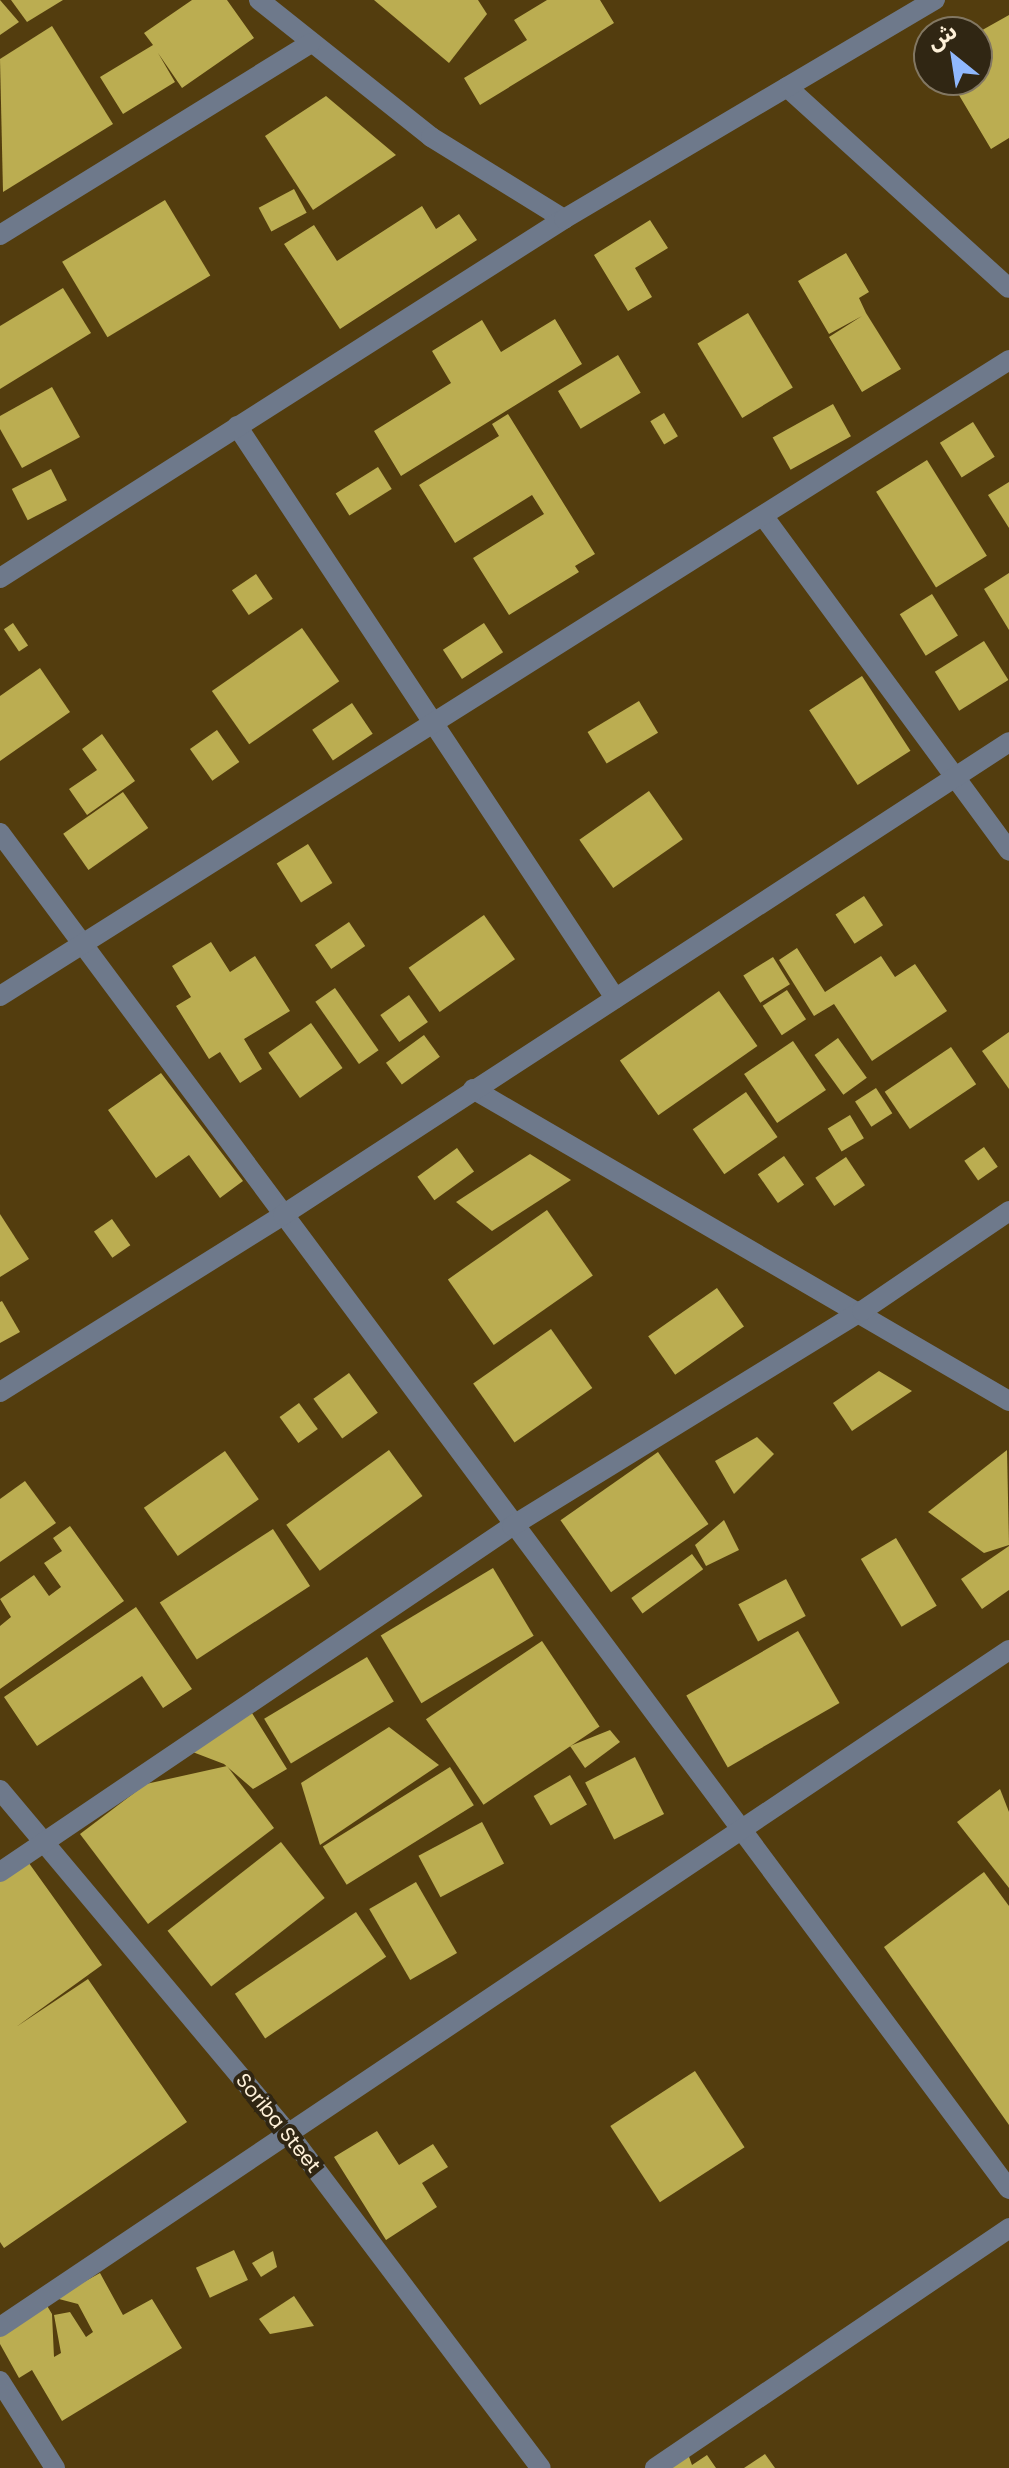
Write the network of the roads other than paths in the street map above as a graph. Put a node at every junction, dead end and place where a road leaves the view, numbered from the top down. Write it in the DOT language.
graph roads {
  1 [pos="259,0"];
  2 [pos="935,0"];
  3 [pos="311,43"];
  4 [pos="787,87"];
  5 [pos="564,219"];
  6 [pos="0,235"];
  7 [pos="1009,288"];
  8 [pos="1009,360"];
  9 [pos="237,426"];
  10 [pos="764,517"];
  11 [pos="0,578"];
  12 [pos="435,725"];
  13 [pos="1009,742"];
  14 [pos="956,776"];
  15 [pos="0,833"];
  16 [pos="1009,851"];
  17 [pos="81,943"];
  18 [pos="0,996"];
  19 [pos="615,998"];
  20 [pos="473,1089"];
  21 [pos="1009,1211"];
  22 [pos="283,1215"];
  23 [pos="862,1311"];
  24 [pos="0,1392"];
  25 [pos="1009,1401"];
  26 [pos="512,1526"];
  27 [pos="1009,1650"];
  28 [pos="0,1790"];
  29 [pos="744,1827"];
  30 [pos="43,1843"];
  31 [pos="0,1872"];
  32 [pos="289,2134"];
  33 [pos="1009,2189"];
  34 [pos="1009,2228"];
  35 [pos="0,2327"];
  36 [pos="0,2381"];
  37 [pos="55,2468"];
  38 [pos="541,2468"];
  39 [pos="655,2468"];
  1 -- 3 [label="street"];
  2 -- 4 [label="street"];
  3 -- 5 [label="street"];
  3 -- 6 [label="street"];
  4 -- 5 [label="street"];
  4 -- 7 [label="street"];
  5 -- 9 [label="street"];
  8 -- 10 [label="street"];
  9 -- 11 [label="street"];
  9 -- 12 [label="street"];
  10 -- 12 [label="street"];
  10 -- 14 [label="street"];
  12 -- 17 [label="street"];
  12 -- 19 [label="street"];
  13 -- 14 [label="street"];
  14 -- 16 [label="street"];
  14 -- 19 [label="street"];
  15 -- 17 [label="street"];
  17 -- 18 [label="street"];
  17 -- 22 [label="street"];
  19 -- 20 [label="street"];
  20 -- 22 [label="street"];
  20 -- 23 [label="street"];
  21 -- 23 [label="street"];
  22 -- 24 [label="street"];
  22 -- 26 [label="street"];
  23 -- 25 [label="street"];
  23 -- 26 [label="street"];
  26 -- 29 [label="street"];
  26 -- 30 [label="street"];
  27 -- 29 [label="street"];
  28 -- 30 [label="street, Soriba Steet"];
  29 -- 32 [label="street"];
  29 -- 33 [label="street"];
  30 -- 31 [label="street"];
  30 -- 32 [label="street, Soriba Steet"];
  32 -- 35 [label="street"];
  32 -- 38 [label="street, Soriba Steet"];
  34 -- 39 [label="street"];
  36 -- 37 [label="street"];
}
